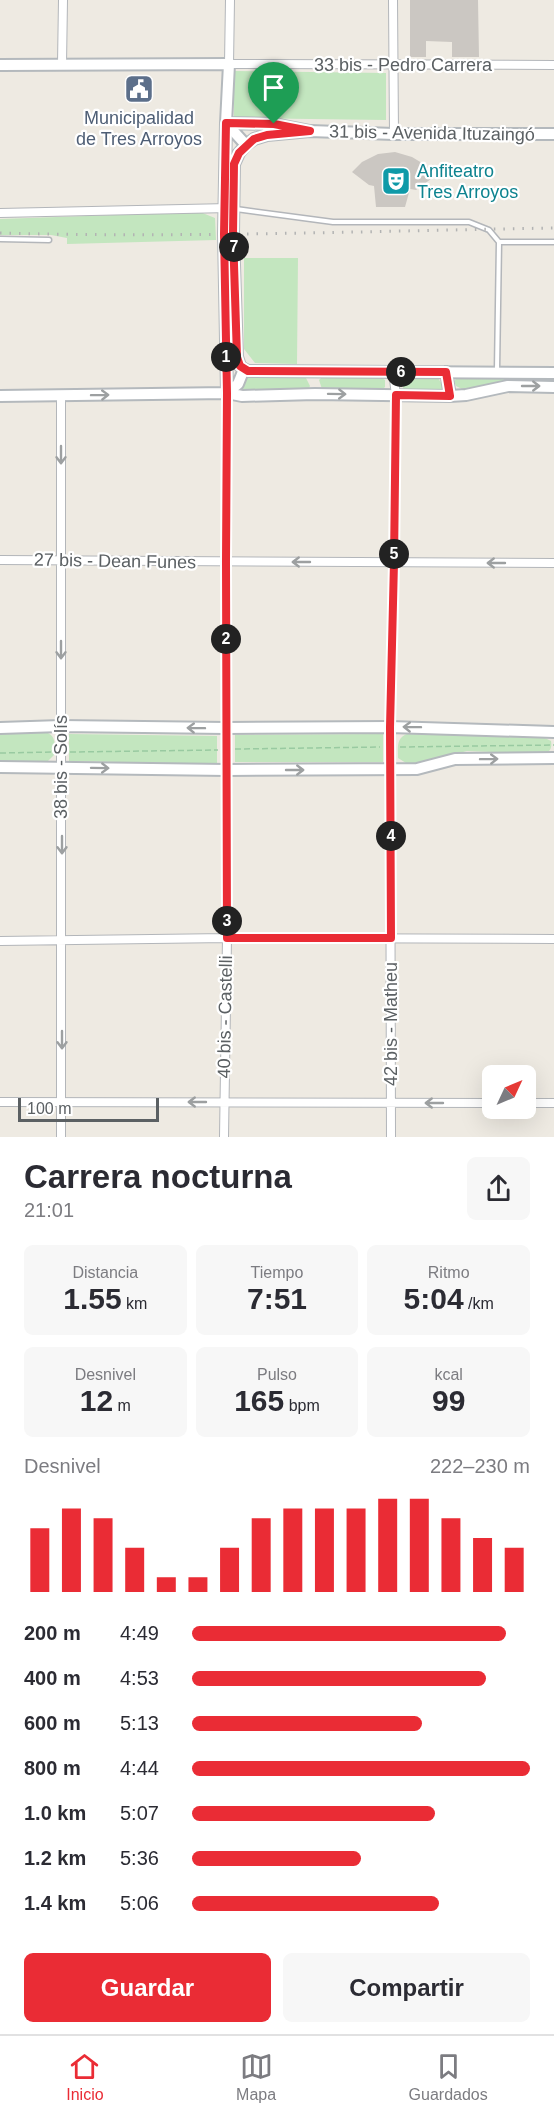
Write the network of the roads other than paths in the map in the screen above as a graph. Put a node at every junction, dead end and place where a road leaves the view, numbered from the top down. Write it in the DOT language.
graph roads {
  1 [pos="63,0"];
  2 [pos="230,0"];
  3 [pos="393,0"];
  4 [pos="62,64"];
  5 [pos="229,64"];
  6 [pos="0,65"];
  7 [pos="394,65"];
  8 [pos="554,65"];
  9 [pos="226,123"];
  10 [pos="310,131"];
  11 [pos="394,134"];
  12 [pos="554,134"];
  13 [pos="246,144"];
  14 [pos="229,208"];
  15 [pos="0,213"];
  16 [pos="0,239"];
  17 [pos="50,240"];
  18 [pos="499,242"];
  19 [pos="554,242"];
  20 [pos="229,272"];
  21 [pos="244,369"];
  22 [pos="312,372"];
  23 [pos="393,372"];
  24 [pos="446,372"];
  25 [pos="497,372"];
  26 [pos="554,373"];
  27 [pos="554,387"];
  28 [pos="227,393"];
  29 [pos="315,394"];
  30 [pos="396,395"];
  31 [pos="0,396"];
  32 [pos="61,396"];
  33 [pos="450,396"];
  34 [pos="61,559"];
  35 [pos="0,560"];
  36 [pos="226,562"];
  37 [pos="394,562"];
  38 [pos="554,563"];
  39 [pos="61,726"];
  40 [pos="390,727"];
  41 [pos="0,728"];
  42 [pos="226,728"];
  43 [pos="554,732"];
  44 [pos="554,758"];
  45 [pos="0,767"];
  46 [pos="61,768"];
  47 [pos="391,769"];
  48 [pos="227,770"];
  49 [pos="227,938"];
  50 [pos="391,938"];
  51 [pos="554,939"];
  52 [pos="0,941"];
  53 [pos="62,941"];
  54 [pos="0,1102"];
  55 [pos="224,1102"];
  56 [pos="61,1103"];
  57 [pos="391,1103"];
  58 [pos="482,1103"];
  59 [pos="536,1103"];
  60 [pos="554,1103"];
  61 [pos="61,1137"];
  62 [pos="224,1137"];
  63 [pos="391,1137"];
  1 -- 4 [label="street"];
  2 -- 5 [label="street, 40 bis - Castelli"];
  3 -- 7 [label="street"];
  4 -- 5 [label="street, 33 bis - Pedro Carrera"];
  4 -- 6 [label="street, 33 bis - Pedro Carrera"];
  5 -- 7 [label="street, 33 bis - Pedro Carrera"];
  5 -- 9 [label="street, 40 bis - Castelli"];
  7 -- 8 [label="street, 33 bis - Pedro Carrera"];
  7 -- 11 [label="street"];
  9 -- 10 [label="street, 31 bis - Avenida Ituzaingó"];
  9 -- 13 [label="street"];
  9 -- 14 [label="street, 40 bis - Castelli"];
  10 -- 11 [label="street, 31 bis - Avenida Ituzaingó"];
  10 -- 13 [label="street, 31 bis - Avenida Ituzaingó"];
  11 -- 12 [label="street, 31 bis - Avenida Ituzaingó"];
  13 -- 14 [label="street, 40 bis - Castelli"];
  14 -- 15 [label="street"];
  14 -- 18 [label="lane"];
  14 -- 20 [label="street, 40 bis - Castelli"];
  16 -- 17 [label="lane"];
  18 -- 19 [label="lane"];
  18 -- 25 [label="lane"];
  20 -- 21 [label="street, 40 bis - Castelli"];
  20 -- 28 [label="street, 40 bis - Castelli"];
  21 -- 22 [label="street"];
  21 -- 28 [label="street"];
  22 -- 23 [label="street"];
  22 -- 29 [label="street"];
  23 -- 24 [label="street"];
  23 -- 30 [label="street, 42 bis - Matheu"];
  24 -- 25 [label="street"];
  24 -- 33 [label="street"];
  25 -- 26 [label="street"];
  33 -- 27 [label="street, one-way"];
  28 -- 29 [label="street"];
  32 -- 28 [label="street, one-way"];
  28 -- 36 [label="street, 40 bis - Castelli"];
  29 -- 30 [label="street, one-way"];
  30 -- 33 [label="street"];
  30 -- 37 [label="street, 42 bis - Matheu"];
  31 -- 32 [label="street"];
  32 -- 34 [label="street, 38 bis - Solís, one-way"];
  34 -- 35 [label="street, 27 bis - Dean Funes"];
  34 -- 36 [label="street, 27 bis - Dean Funes"];
  34 -- 39 [label="street, 38 bis - Solís, one-way"];
  37 -- 36 [label="street, 27 bis - Dean Funes, one-way"];
  36 -- 42 [label="street, 40 bis - Castelli"];
  38 -- 37 [label="street, 27 bis - Dean Funes, one-way"];
  37 -- 40 [label="street, 42 bis - Matheu"];
  39 -- 41 [label="street"];
  42 -- 39 [label="street, one-way"];
  39 -- 46 [label="street, 38 bis - Solís"];
  40 -- 42 [label="street"];
  43 -- 40 [label="street, one-way"];
  40 -- 47 [label="street, 42 bis - Matheu"];
  42 -- 48 [label="street, 40 bis - Castelli"];
  47 -- 44 [label="street, one-way"];
  45 -- 46 [label="street"];
  46 -- 48 [label="street, one-way"];
  46 -- 53 [label="street, 38 bis - Solís, one-way"];
  48 -- 47 [label="street, one-way"];
  47 -- 50 [label="street, 42 bis - Matheu"];
  48 -- 49 [label="street, 40 bis - Castelli"];
  49 -- 50 [label="street"];
  49 -- 53 [label="street"];
  49 -- 55 [label="street, 40 bis - Castelli"];
  50 -- 51 [label="street"];
  50 -- 57 [label="street, 42 bis - Matheu"];
  52 -- 53 [label="street"];
  53 -- 56 [label="street, 38 bis - Solís, one-way"];
  54 -- 56 [label="street"];
  55 -- 56 [label="street, one-way"];
  55 -- 57 [label="street"];
  55 -- 62 [label="street, 40 bis - Castelli"];
  56 -- 61 [label="street, 38 bis - Solís"];
  58 -- 57 [label="street, one-way"];
  57 -- 63 [label="street, 42 bis - Matheu"];
  59 -- 60 [label="street"];
}
